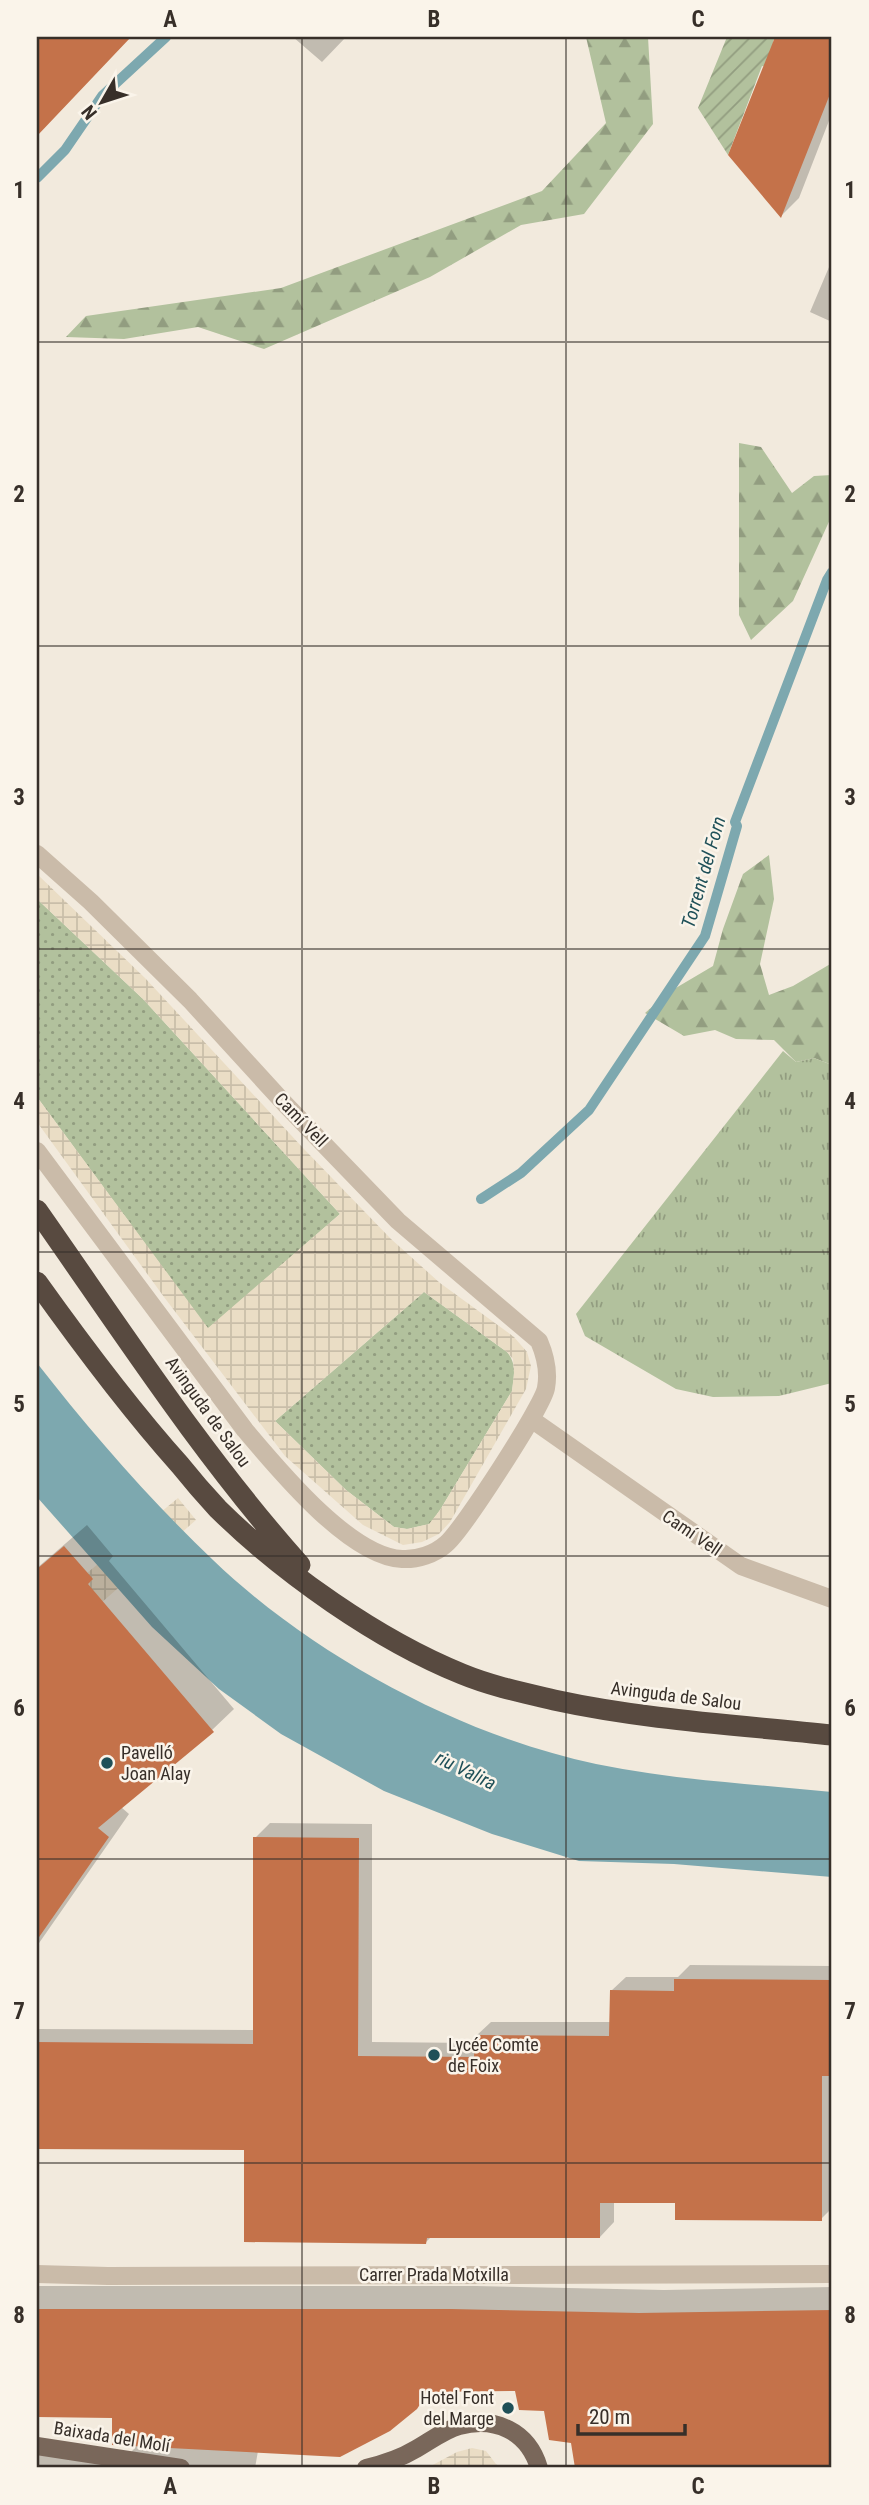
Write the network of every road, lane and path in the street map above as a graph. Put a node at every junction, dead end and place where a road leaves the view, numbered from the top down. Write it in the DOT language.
graph roads {
  1 [pos="37,854"];
  2 [pos="37,1151"];
  3 [pos="37,1210"];
  4 [pos="37,1282"];
  5 [pos="531,1419"];
  6 [pos="832,1600"];
  7 [pos="364,1623"];
  8 [pos="832,1735"];
  9 [pos="37,2274"];
  10 [pos="832,2274"];
  11 [pos="37,2446"];
  12 [pos="181,2468"];
  13 [pos="366,2468"];
  14 [pos="539,2468"];
  1 -- 5 [label="street, Camí Vell"];
  2 -- 5 [label="street"];
  3 -- 7 [label="highway, Avinguda de Salou"];
  4 -- 7 [label="highway, Avinguda de Salou"];
  5 -- 6 [label="street, Camí Vell"];
  7 -- 8 [label="highway, Avinguda de Salou"];
  9 -- 10 [label="street, Carrer Prada Motxilla"];
  11 -- 12 [label="main road, Baixada del Molí"];
  13 -- 14 [label="main road"];
}
